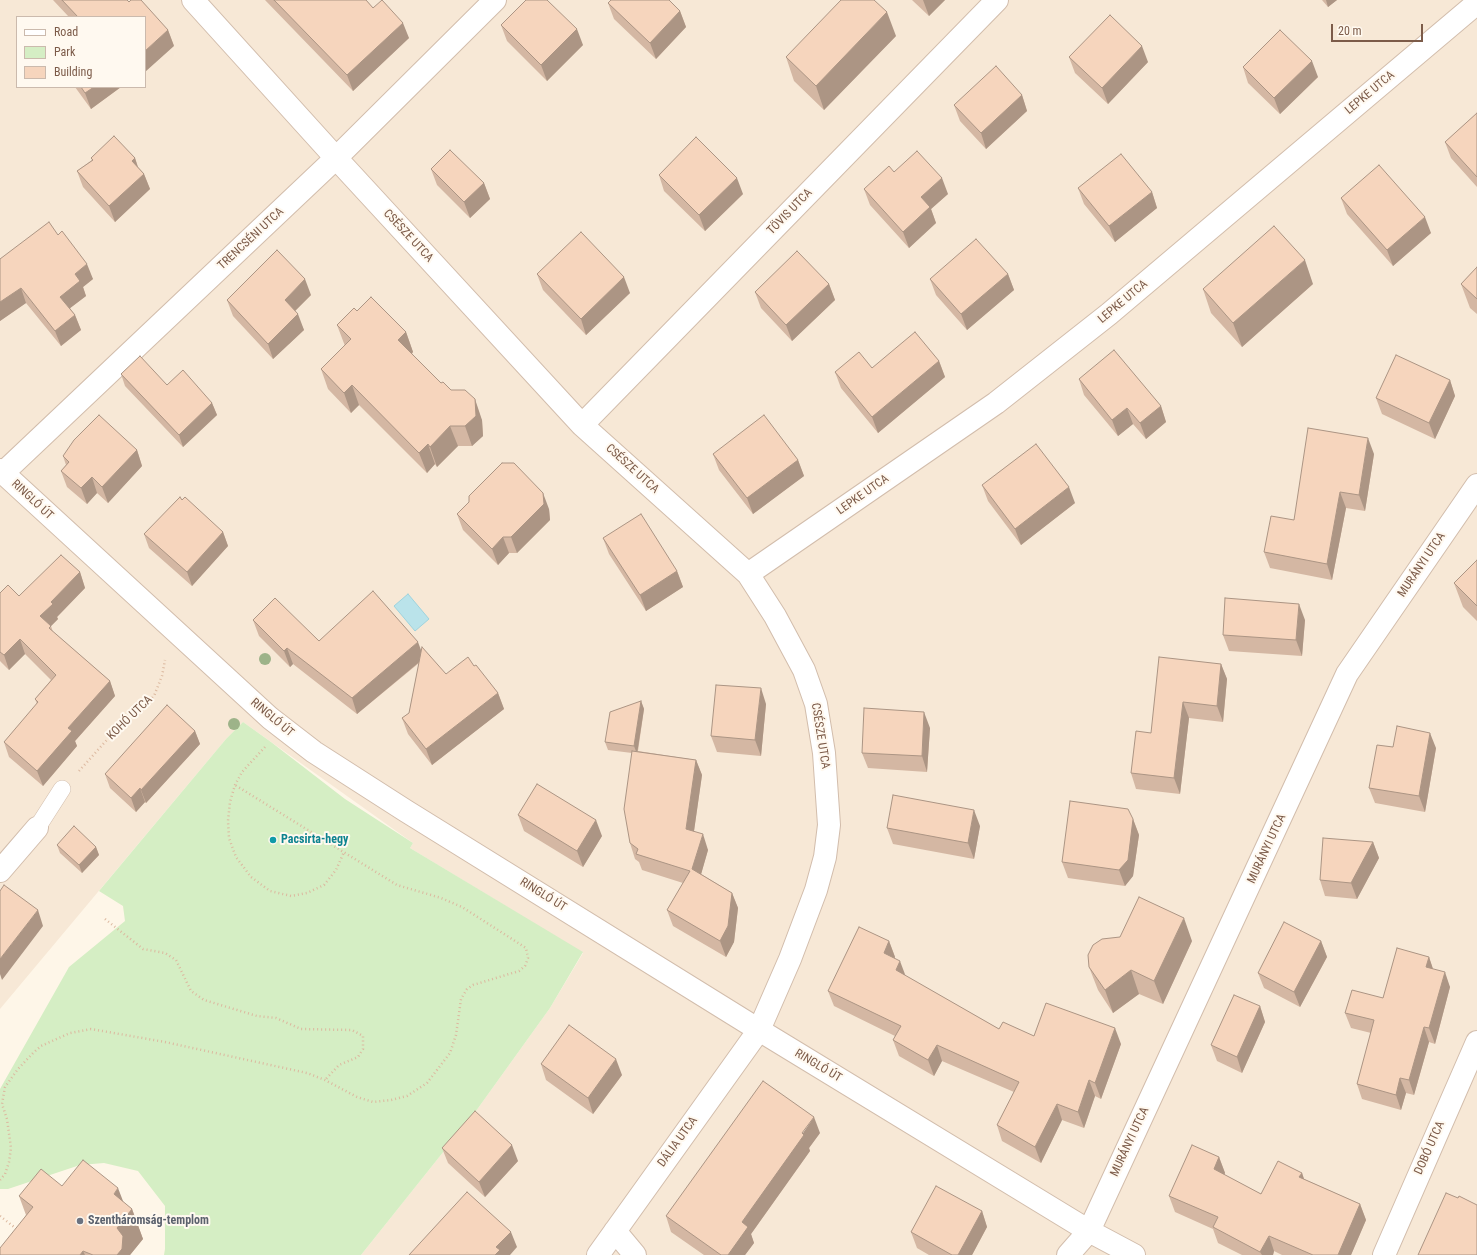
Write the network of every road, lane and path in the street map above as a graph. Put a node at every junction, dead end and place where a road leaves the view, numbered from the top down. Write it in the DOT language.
graph roads {
  1 [pos="193,0"];
  2 [pos="495,0"];
  3 [pos="997,0"];
  4 [pos="1477,3"];
  5 [pos="336,158"];
  6 [pos="582,425"];
  7 [pos="2,472"];
  8 [pos="1477,485"];
  9 [pos="748,574"];
  10 [pos="181,637"];
  11 [pos="284,729"];
  12 [pos="235,785"];
  13 [pos="62,789"];
  14 [pos="37,828"];
  15 [pos="344,852"];
  16 [pos="0,871"];
  17 [pos="105,919"];
  18 [pos="759,1030"];
  19 [pos="1477,1042"];
  20 [pos="325,1080"];
  21 [pos="0,1180"];
  22 [pos="0,1216"];
  23 [pos="1089,1231"];
  24 [pos="615,1232"];
  25 [pos="22,1233"];
  26 [pos="598,1255"];
  27 [pos="635,1255"];
  28 [pos="1068,1255"];
  29 [pos="1134,1255"];
  30 [pos="1384,1255"];
  1 -- 5 [label="street, CSÉSZE UTCA"];
  2 -- 5 [label="street, TRENCSÉNI UTCA"];
  3 -- 6 [label="street, TÖVIS UTCA"];
  4 -- 9 [label="street, LEPKE UTCA"];
  5 -- 6 [label="street, CSÉSZE UTCA"];
  5 -- 7 [label="street, TRENCSÉNI UTCA"];
  6 -- 9 [label="street, CSÉSZE UTCA"];
  7 -- 10 [label="street, RINGLÓ ÚT"];
  8 -- 23 [label="street, MURÁNYI UTCA"];
  9 -- 18 [label="street, CSÉSZE UTCA"];
  10 -- 11 [label="street, RINGLÓ ÚT"];
  10 -- 13 [label="path, KOHÓ UTCA"];
  11 -- 12 [label="path"];
  11 -- 18 [label="street, RINGLÓ ÚT"];
  12 -- 15 [label="path"];
  12 -- 15 [label="path"];
  13 -- 14 [label="lane"];
  14 -- 16 [label="street"];
  15 -- 20 [label="path"];
  17 -- 20 [label="path"];
  18 -- 23 [label="street, RINGLÓ ÚT"];
  18 -- 24 [label="street, DÁLIA UTCA"];
  19 -- 30 [label="street, DOBÓ UTCA"];
  20 -- 21 [label="path"];
  22 -- 25 [label="path"];
  23 -- 28 [label="street, MURÁNYI UTCA"];
  23 -- 29 [label="street, RINGLÓ ÚT"];
  24 -- 26 [label="street, DÁLIA UTCA"];
  24 -- 27 [label="street"];
}
